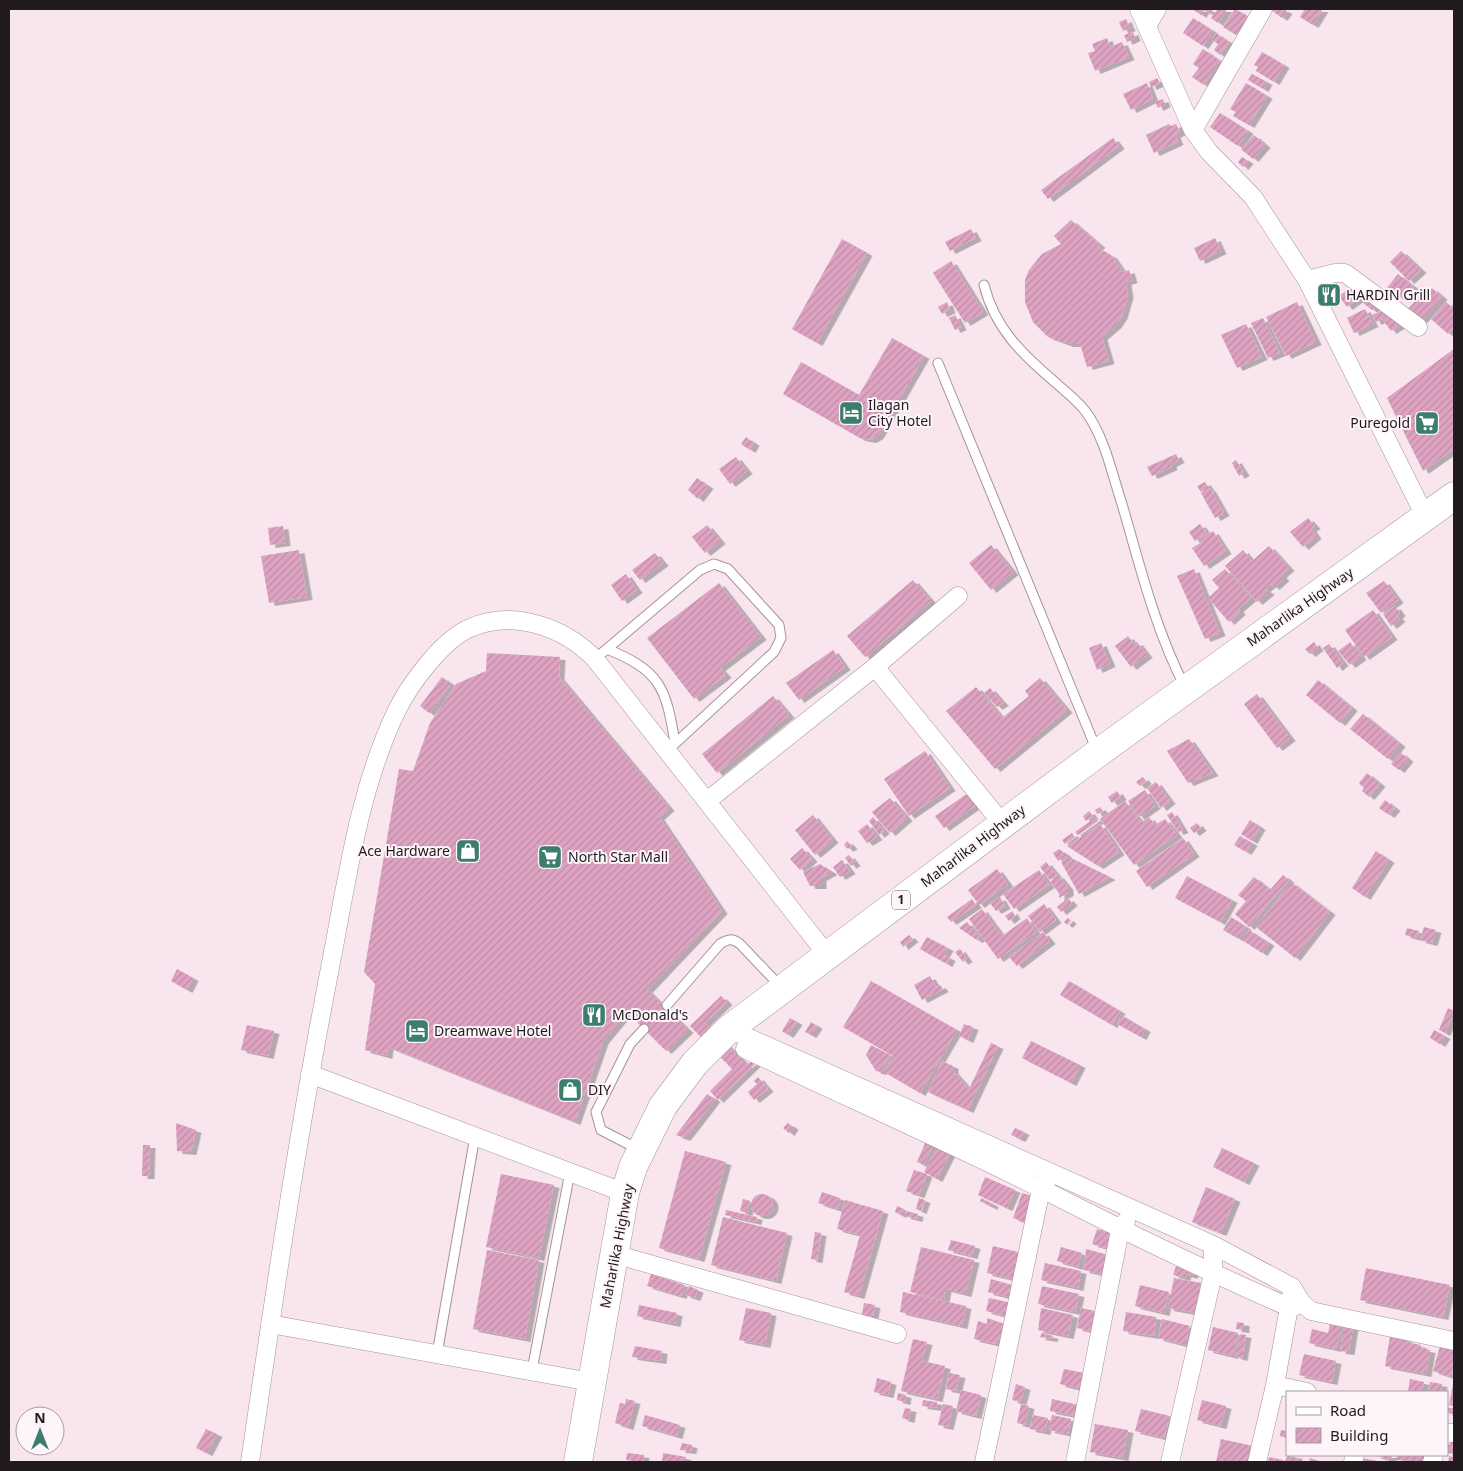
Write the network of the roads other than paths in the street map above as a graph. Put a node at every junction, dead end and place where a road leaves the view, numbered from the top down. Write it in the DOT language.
graph roads {
  1 [pos="1139,9"];
  2 [pos="1157,9"];
  3 [pos="1263,9"];
  4 [pos="1147,26"];
  5 [pos="1193,130"];
  6 [pos="1307,280"];
  7 [pos="984,285"];
  8 [pos="1418,327"];
  9 [pos="938,363"];
  10 [pos="1454,496"];
  11 [pos="1426,518"];
  12 [pos="958,596"];
  13 [pos="601,654"];
  14 [pos="875,667"];
  15 [pos="1186,688"];
  16 [pos="671,747"];
  17 [pos="1098,753"];
  18 [pos="707,801"];
  19 [pos="1002,824"];
  20 [pos="828,956"];
  21 [pos="783,989"];
  22 [pos="667,1005"];
  23 [pos="644,1029"];
  24 [pos="725,1033"];
  25 [pos="310,1074"];
  26 [pos="475,1136"];
  27 [pos="641,1150"];
  28 [pos="1052,1171"];
  29 [pos="570,1172"];
  30 [pos="1041,1189"];
  31 [pos="625,1192"];
  32 [pos="1133,1210"];
  33 [pos="1120,1230"];
  34 [pos="1213,1245"];
  35 [pos="614,1254"];
  36 [pos="1213,1274"];
  37 [pos="1296,1306"];
  38 [pos="270,1324"];
  39 [pos="897,1334"];
  40 [pos="1454,1341"];
  41 [pos="437,1354"];
  42 [pos="532,1370"];
  43 [pos="591,1382"];
  44 [pos="1275,1386"];
  45 [pos="1302,1391"];
  46 [pos="250,1462"];
  47 [pos="578,1462"];
  48 [pos="984,1462"];
  49 [pos="1075,1462"];
  50 [pos="1170,1462"];
  51 [pos="1257,1462"];
  1 -- 4 [label="street"];
  2 -- 4 [label="street"];
  3 -- 5 [label="street"];
  4 -- 5 [label="street"];
  5 -- 6 [label="street"];
  6 -- 8 [label="street"];
  6 -- 11 [label="street"];
  7 -- 15 [label="lane"];
  9 -- 17 [label="lane"];
  10 -- 11 [label="highway, Maharlika Highway / 1"];
  11 -- 15 [label="highway, Maharlika Highway / 1"];
  12 -- 14 [label="street"];
  13 -- 16 [label="street"];
  13 -- 16 [label="lane"];
  13 -- 16 [label="lane"];
  13 -- 25 [label="street"];
  14 -- 18 [label="street"];
  14 -- 19 [label="street"];
  15 -- 17 [label="highway, Maharlika Highway / 1"];
  16 -- 18 [label="street"];
  17 -- 19 [label="highway, Maharlika Highway / 1"];
  18 -- 20 [label="street"];
  19 -- 20 [label="highway, Maharlika Highway / 1"];
  20 -- 21 [label="highway, Maharlika Highway / 1"];
  21 -- 22 [label="lane"];
  21 -- 24 [label="highway, Maharlika Highway / 1"];
  23 -- 27 [label="lane"];
  24 -- 27 [label="highway, Maharlika Highway / 1"];
  24 -- 28 [label="street"];
  24 -- 30 [label="street"];
  25 -- 26 [label="street"];
  25 -- 38 [label="street"];
  26 -- 29 [label="street"];
  26 -- 41 [label="lane"];
  27 -- 31 [label="highway, Maharlika Highway / 1"];
  28 -- 30 [label="street"];
  28 -- 32 [label="street"];
  29 -- 31 [label="street"];
  29 -- 42 [label="lane"];
  30 -- 33 [label="street"];
  30 -- 48 [label="street"];
  31 -- 35 [label="highway, Maharlika Highway / 1"];
  32 -- 33 [label="street"];
  32 -- 34 [label="street"];
  33 -- 36 [label="street"];
  33 -- 49 [label="street"];
  34 -- 36 [label="street"];
  34 -- 37 [label="street"];
  35 -- 39 [label="street"];
  35 -- 43 [label="highway, Maharlika Highway / 1"];
  36 -- 37 [label="street"];
  36 -- 50 [label="street"];
  37 -- 40 [label="street"];
  37 -- 44 [label="street"];
  38 -- 41 [label="street"];
  38 -- 46 [label="street"];
  41 -- 42 [label="street"];
  42 -- 43 [label="street"];
  43 -- 47 [label="highway, Maharlika Highway / 1"];
  44 -- 45 [label="street"];
  44 -- 51 [label="street"];
}
